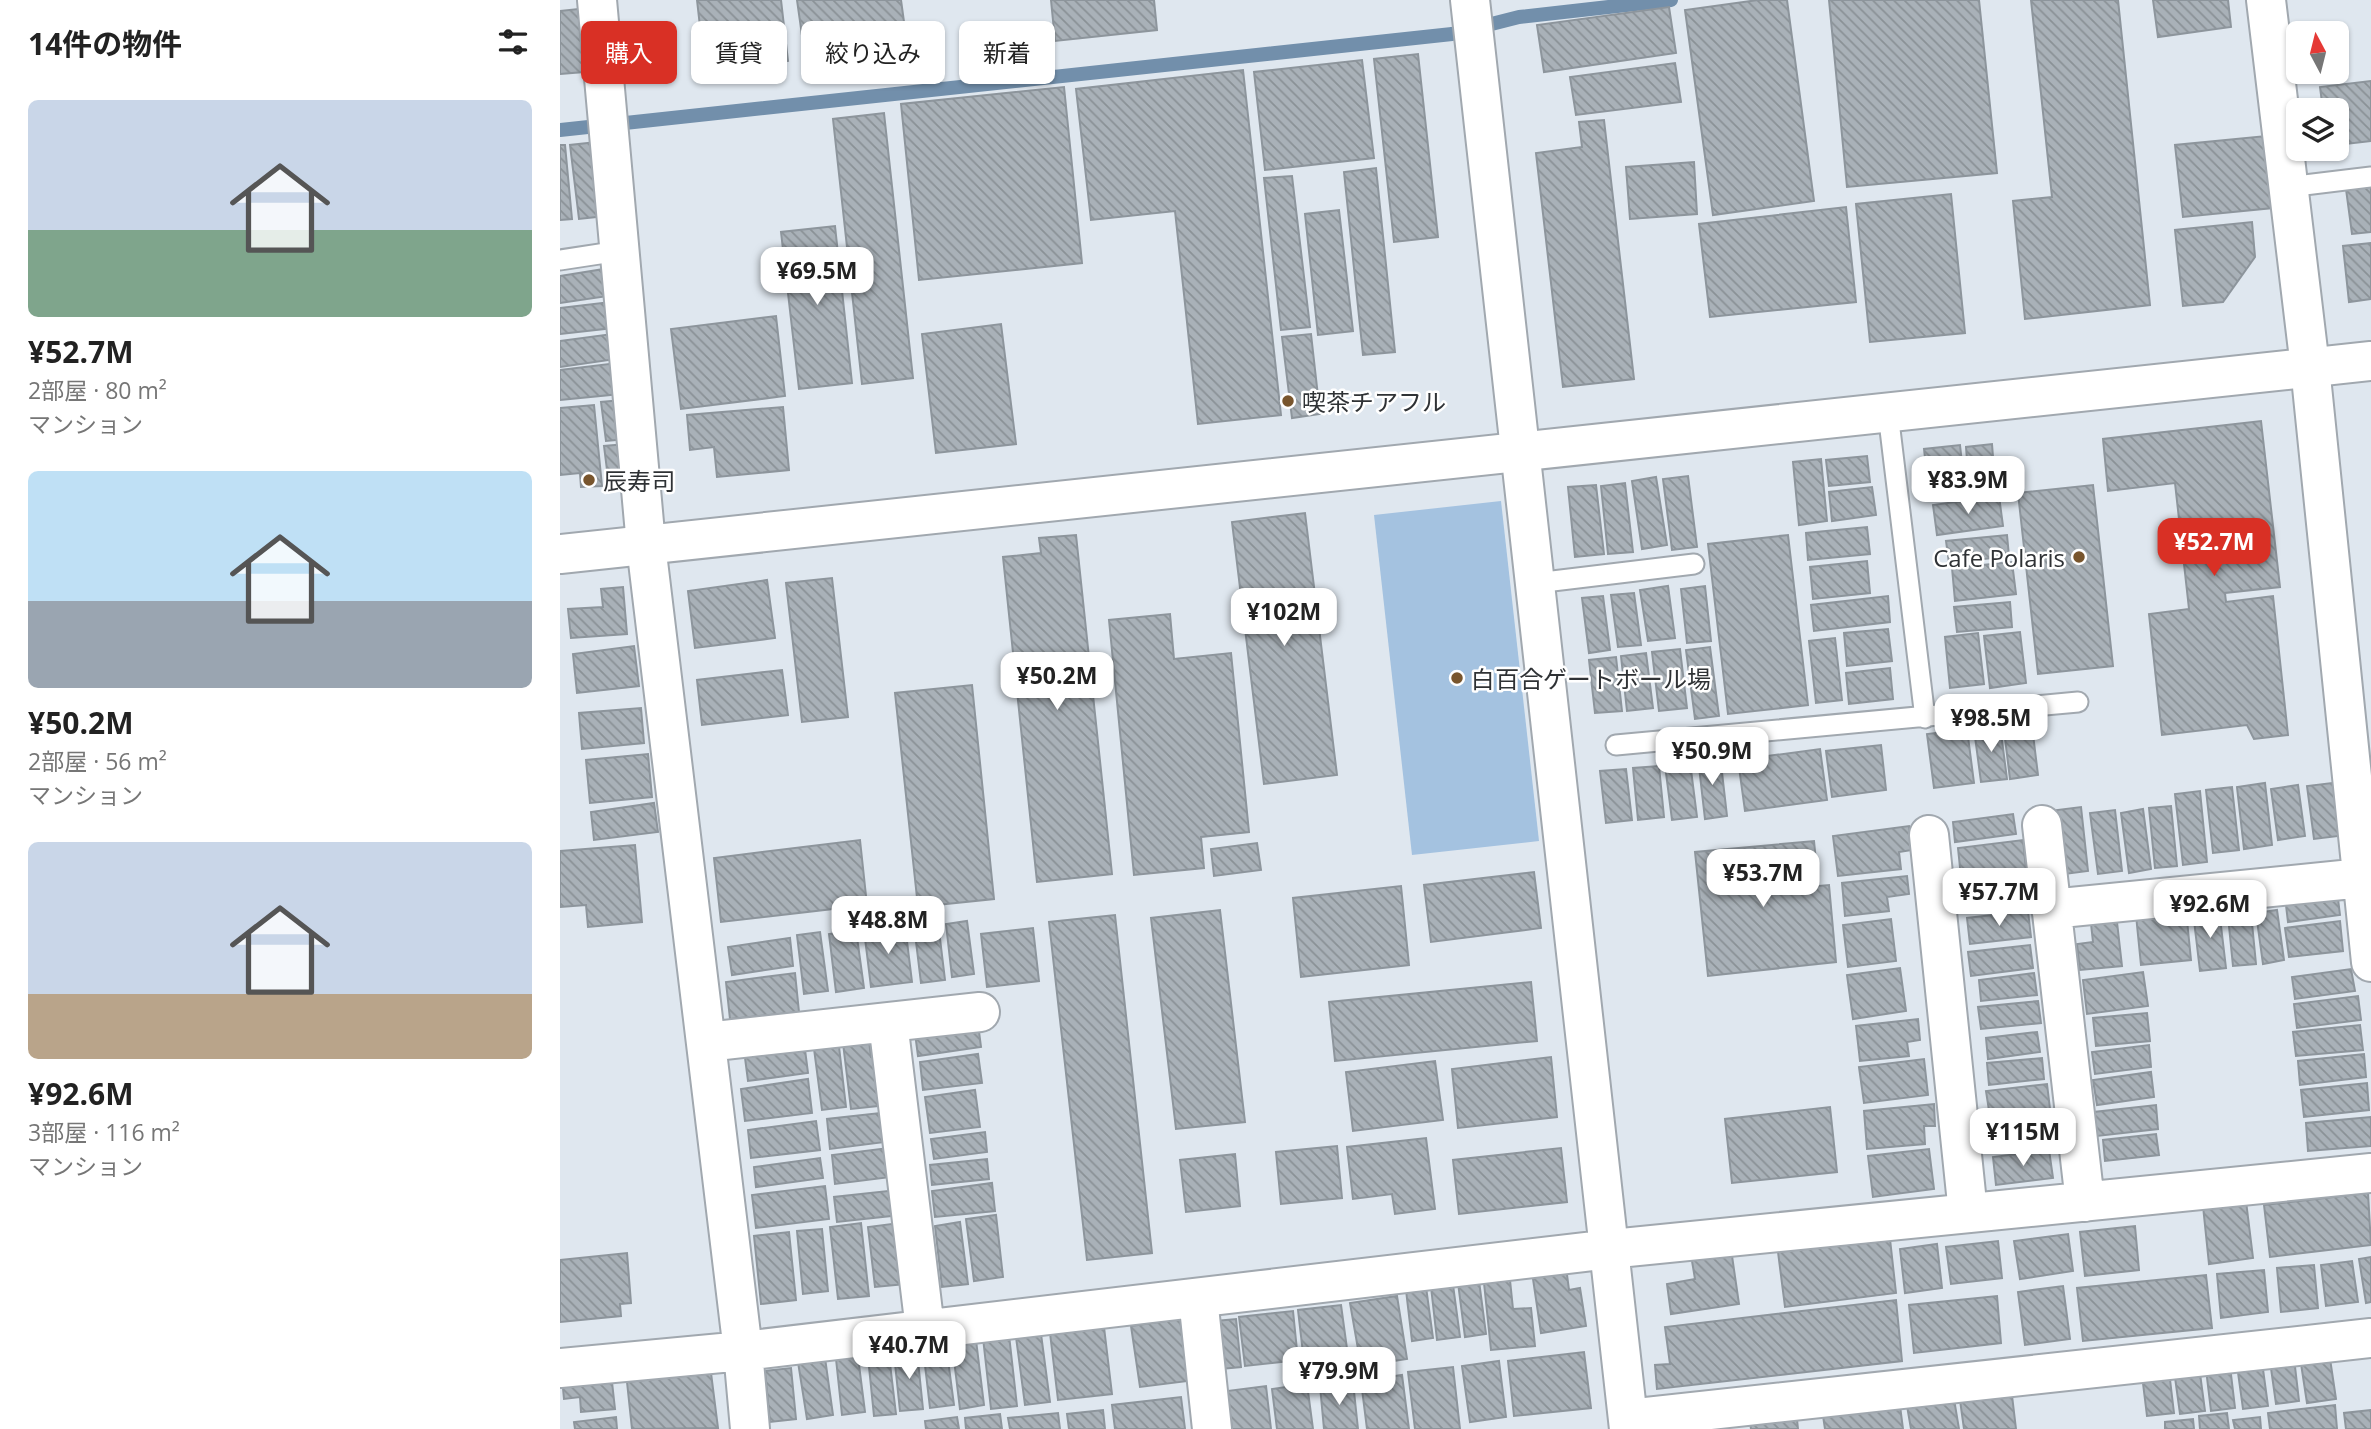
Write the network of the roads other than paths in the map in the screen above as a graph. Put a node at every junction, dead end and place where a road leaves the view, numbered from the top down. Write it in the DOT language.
graph roads {
  1 [pos="597,0"];
  2 [pos="2266,0"];
  3 [pos="1470,1"];
  4 [pos="2371,177"];
  5 [pos="2288,187"];
  6 [pos="620,251"];
  7 [pos="560,260"];
  8 [pos="2371,360"];
  9 [pos="2310,367"];
  10 [pos="1888,413"];
  11 [pos="1521,453"];
  12 [pos="646,545"];
  13 [pos="560,554"];
  14 [pos="1694,564"];
  15 [pos="1536,583"];
  16 [pos="2078,702"];
  17 [pos="1925,718"];
  18 [pos="1616,745"];
  19 [pos="2042,825"];
  20 [pos="1929,835"];
  21 [pos="2362,878"];
  22 [pos="2052,909"];
  23 [pos="2371,962"];
  24 [pos="980,1012"];
  25 [pos="888,1022"];
  26 [pos="706,1042"];
  27 [pos="2371,1173"];
  28 [pos="2085,1202"];
  29 [pos="1968,1213"];
  30 [pos="1610,1249"];
  31 [pos="1198,1297"];
  32 [pos="925,1329"];
  33 [pos="2371,1338"];
  34 [pos="743,1351"];
  35 [pos="560,1368"];
  36 [pos="1629,1424"];
  37 [pos="750,1429"];
  38 [pos="1212,1429"];
  1 -- 6 [label="street"];
  2 -- 5 [label="street"];
  3 -- 11 [label="street"];
  4 -- 5 [label="lane"];
  5 -- 9 [label="street"];
  6 -- 7 [label="lane"];
  6 -- 12 [label="street"];
  8 -- 9 [label="street"];
  9 -- 10 [label="street"];
  9 -- 21 [label="street"];
  10 -- 11 [label="street"];
  10 -- 17 [label="lane"];
  11 -- 12 [label="street"];
  11 -- 15 [label="street"];
  12 -- 13 [label="street"];
  12 -- 26 [label="street"];
  14 -- 15 [label="lane"];
  15 -- 30 [label="street"];
  16 -- 17 [label="lane"];
  17 -- 18 [label="lane"];
  19 -- 22 [label="street"];
  20 -- 29 [label="street"];
  21 -- 22 [label="street"];
  21 -- 23 [label="street"];
  22 -- 28 [label="street"];
  24 -- 25 [label="street"];
  25 -- 26 [label="street"];
  25 -- 32 [label="street"];
  26 -- 34 [label="street"];
  27 -- 28 [label="street"];
  28 -- 29 [label="street"];
  29 -- 30 [label="street"];
  30 -- 31 [label="street"];
  30 -- 36 [label="street"];
  31 -- 32 [label="street"];
  31 -- 38 [label="street"];
  32 -- 34 [label="street"];
  33 -- 36 [label="street"];
  34 -- 35 [label="street"];
  34 -- 37 [label="street"];
}
